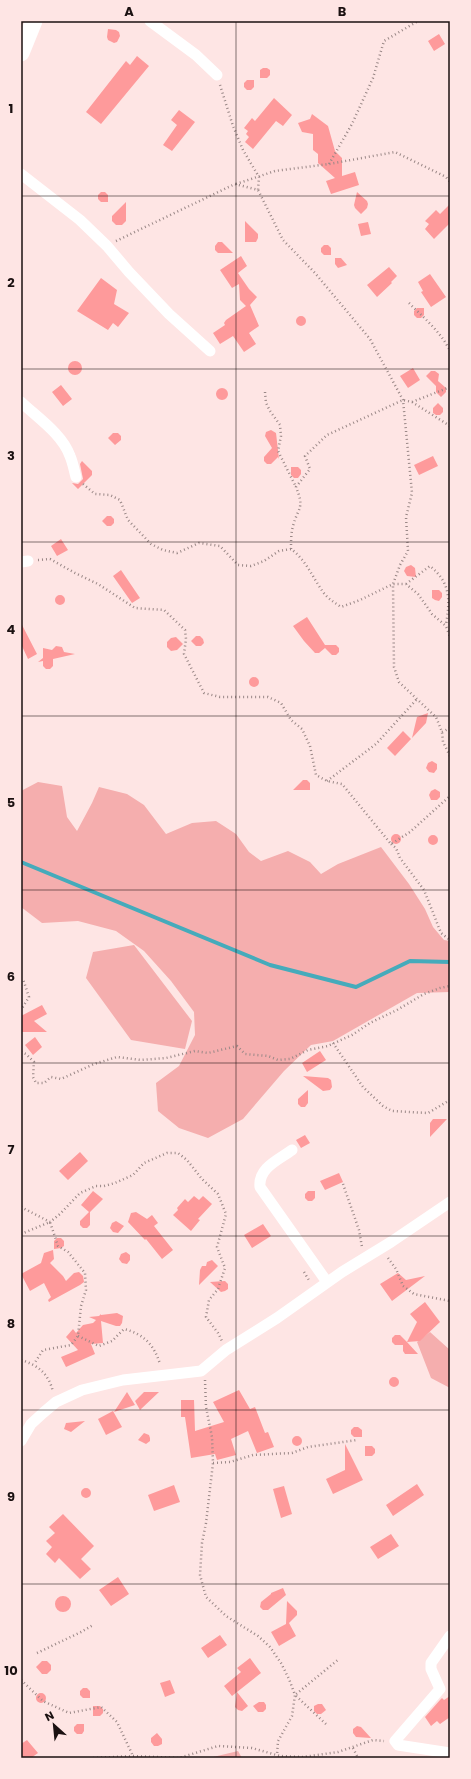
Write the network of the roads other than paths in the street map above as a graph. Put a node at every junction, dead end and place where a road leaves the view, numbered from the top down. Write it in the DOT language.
graph roads {
  1 [pos="34,21"];
  2 [pos="150,21"];
  3 [pos="21,53"];
  4 [pos="217,75"];
  5 [pos="21,174"];
  6 [pos="210,351"];
  7 [pos="21,402"];
  8 [pos="76,477"];
  9 [pos="292,1150"];
  10 [pos="450,1202"];
  11 [pos="327,1282"];
  12 [pos="21,1441"];
  13 [pos="450,1636"];
  14 [pos="450,1753"];
  1 -- 3 [label="main road"];
  2 -- 4 [label="street"];
  5 -- 6 [label="street"];
  7 -- 8 [label="street"];
  9 -- 11 [label="street"];
  10 -- 11 [label="street"];
  11 -- 12 [label="street"];
  13 -- 14 [label="street"];
}
